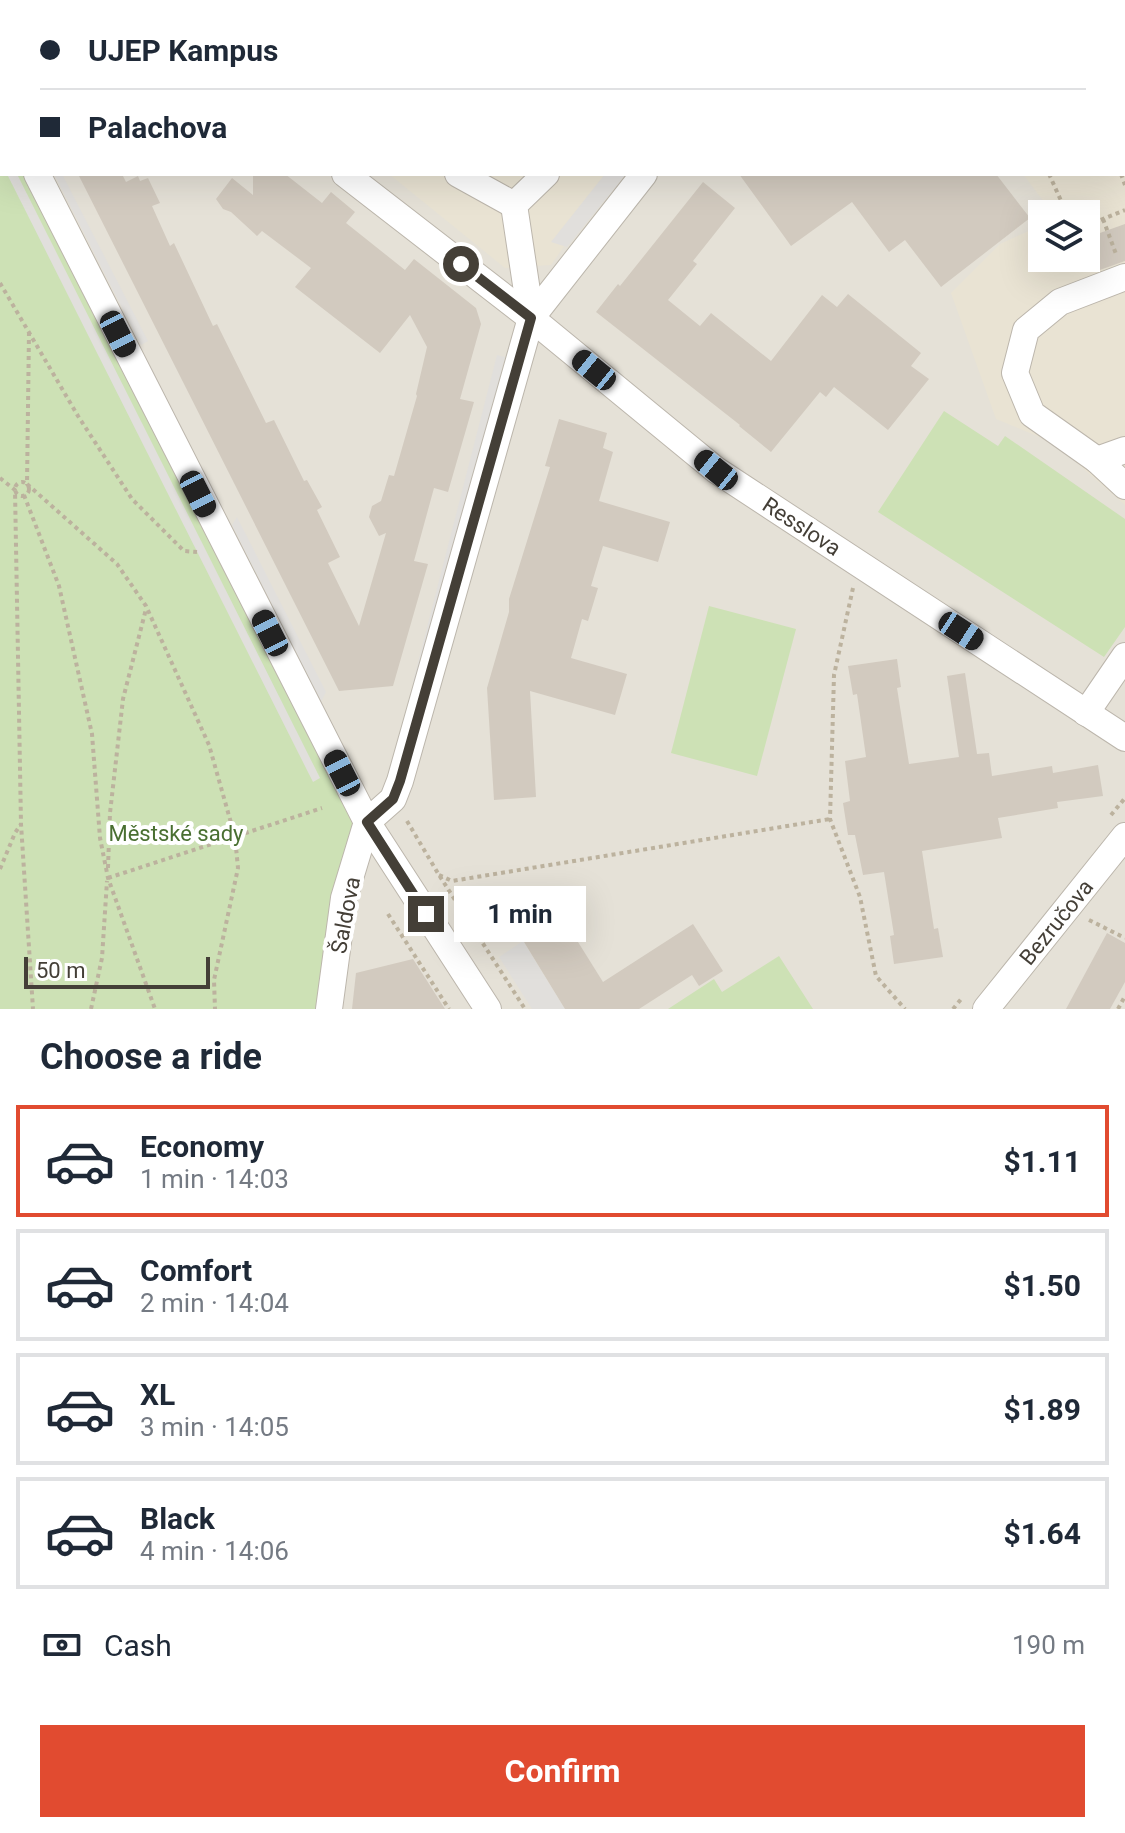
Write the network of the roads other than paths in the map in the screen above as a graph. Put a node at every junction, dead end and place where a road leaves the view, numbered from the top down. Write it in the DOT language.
graph roads {
  1 [pos="38,176"];
  2 [pos="348,176"];
  3 [pos="460,176"];
  4 [pos="544,176"];
  5 [pos="642,176"];
  6 [pos="514,205"];
  7 [pos="1125,277"];
  8 [pos="531,318"];
  9 [pos="1125,450"];
  10 [pos="1097,460"];
  11 [pos="1125,486"];
  12 [pos="1125,656"];
  13 [pos="1086,713"];
  14 [pos="1125,738"];
  15 [pos="367,822"];
  16 [pos="1125,836"];
  17 [pos="329,1009"];
  18 [pos="488,1009"];
  19 [pos="986,1009"];
  1 -- 15 [label="street"];
  2 -- 8 [label="street, Resslova"];
  3 -- 6 [label="street"];
  4 -- 6 [label="street"];
  5 -- 8 [label="street"];
  6 -- 8 [label="street"];
  7 -- 10 [label="street"];
  8 -- 13 [label="street, Resslova"];
  8 -- 15 [label="street"];
  9 -- 10 [label="street"];
  10 -- 11 [label="street"];
  12 -- 13 [label="street"];
  13 -- 14 [label="street, Resslova"];
  15 -- 17 [label="street, Šaldova"];
  15 -- 18 [label="street"];
  16 -- 19 [label="street, Bezručova"];
}
